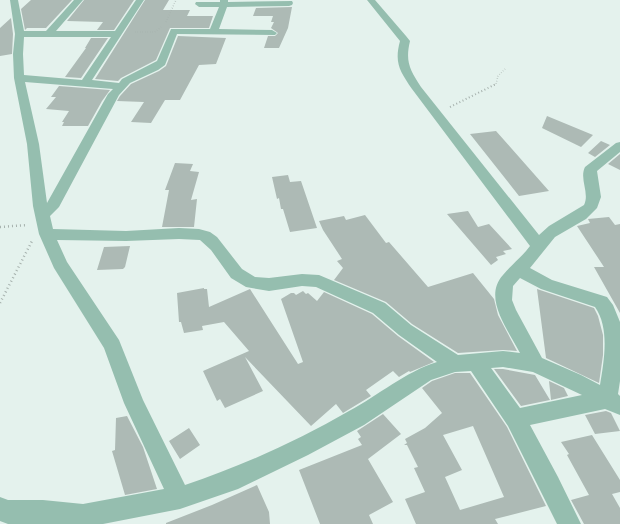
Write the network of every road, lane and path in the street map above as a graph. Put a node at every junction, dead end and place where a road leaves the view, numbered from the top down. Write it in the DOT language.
graph roads {
  1 [pos="14,0"];
  2 [pos="79,0"];
  3 [pos="140,0"];
  4 [pos="176,0"];
  5 [pos="371,0"];
  6 [pos="224,2"];
  7 [pos="289,3"];
  8 [pos="199,4"];
  9 [pos="213,32"];
  10 [pos="50,33"];
  11 [pos="117,33"];
  12 [pos="272,33"];
  13 [pos="20,34"];
  14 [pos="506,68"];
  15 [pos="19,78"];
  16 [pos="85,83"];
  17 [pos="121,86"];
  18 [pos="436,113"];
  19 [pos="620,146"];
  20 [pos="44,224"];
  21 [pos="0,227"];
  22 [pos="538,245"];
  23 [pos="519,268"];
  24 [pos="0,303"];
  25 [pos="465,363"];
  26 [pos="535,364"];
  27 [pos="614,403"];
  28 [pos="515,419"];
  29 [pos="180,498"];
  30 [pos="3,515"];
  31 [pos="569,524"];
  1 -- 13 [label="street"];
  2 -- 10 [label="street"];
  3 -- 11 [label="street"];
  4 -- 11 [label="path"];
  5 -- 18 [label="street"];
  6 -- 7 [label="street"];
  6 -- 8 [label="street"];
  6 -- 9 [label="street"];
  9 -- 12 [label="street"];
  9 -- 17 [label="street"];
  10 -- 11 [label="street"];
  10 -- 13 [label="street"];
  11 -- 16 [label="street"];
  13 -- 15 [label="street"];
  14 -- 18 [label="path"];
  15 -- 16 [label="street"];
  15 -- 20 [label="street"];
  16 -- 17 [label="street"];
  17 -- 20 [label="street"];
  18 -- 22 [label="street"];
  19 -- 22 [label="street"];
  20 -- 21 [label="path"];
  20 -- 24 [label="path"];
  20 -- 25 [label="street"];
  20 -- 29 [label="street"];
  22 -- 23 [label="street"];
  23 -- 26 [label="street"];
  23 -- 27 [label="street"];
  25 -- 26 [label="street"];
  25 -- 28 [label="street"];
  25 -- 29 [label="street"];
  26 -- 27 [label="street"];
  27 -- 28 [label="street"];
  28 -- 31 [label="street"];
  29 -- 30 [label="street"];
}
